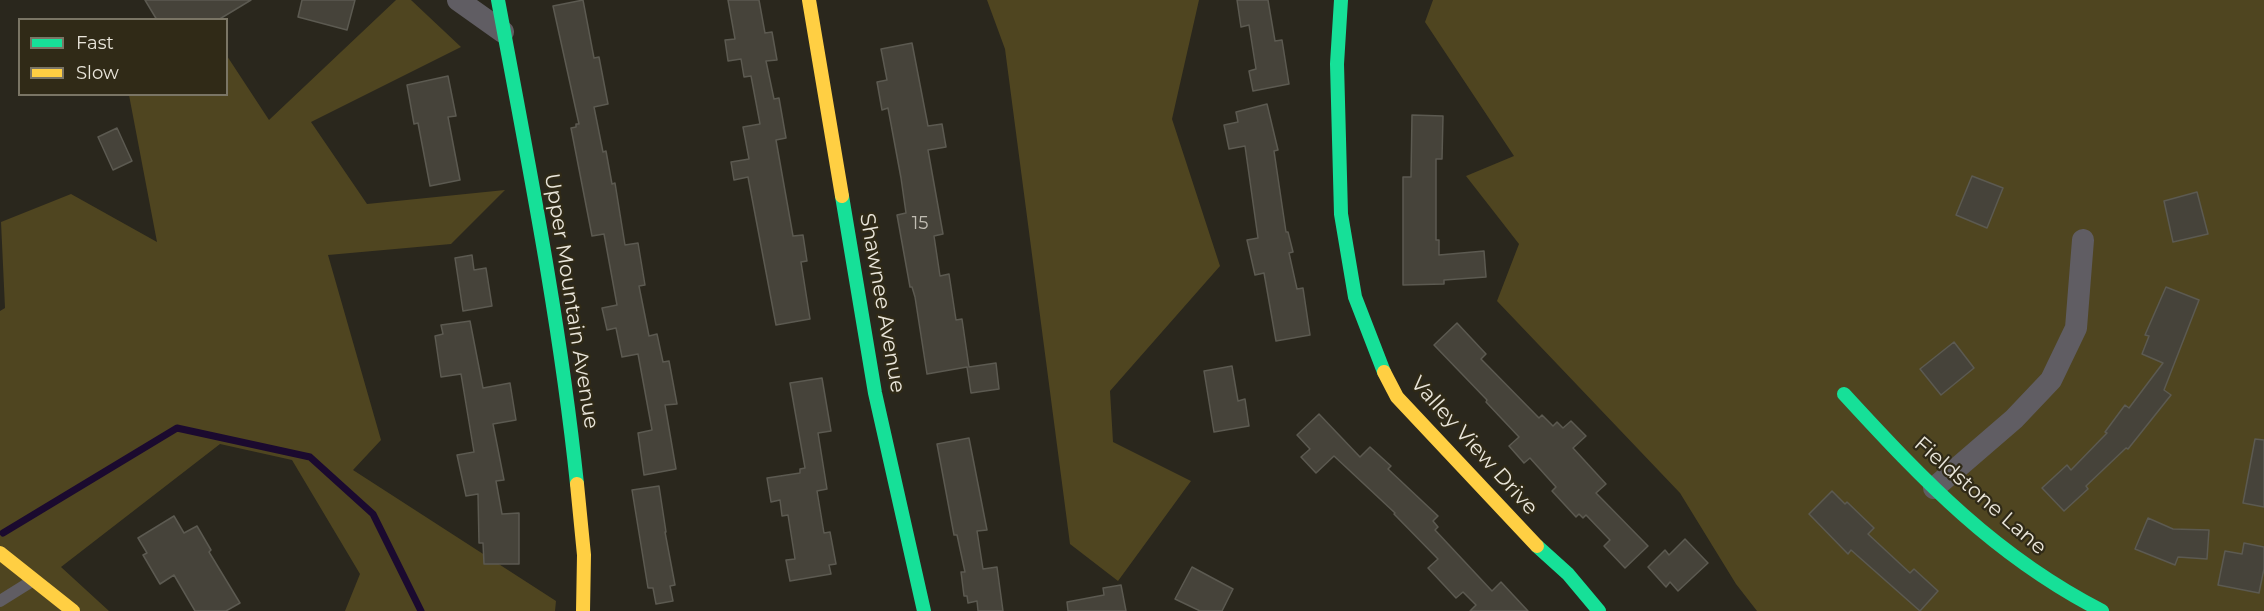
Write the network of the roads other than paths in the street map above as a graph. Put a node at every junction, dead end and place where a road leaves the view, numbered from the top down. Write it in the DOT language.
graph roads {
  1 [pos="458,0"];
  2 [pos="498,0"];
  3 [pos="809,0"];
  4 [pos="1341,0"];
  5 [pos="503,32"];
  6 [pos="2083,240"];
  7 [pos="1844,394"];
  8 [pos="1934,488"];
  9 [pos="0,553"];
  10 [pos="33,581"];
  11 [pos="0,601"];
  12 [pos="73,611"];
  13 [pos="583,611"];
  14 [pos="924,611"];
  15 [pos="1599,611"];
  16 [pos="2102,611"];
  1 -- 5 [label="street"];
  2 -- 5 [label="street, Upper Mountain Avenue"];
  3 -- 14 [label="street, Shawnee Avenue"];
  4 -- 15 [label="street, Valley View Drive"];
  5 -- 13 [label="street, Upper Mountain Avenue"];
  6 -- 8 [label="street"];
  7 -- 8 [label="street, Fieldstone Lane"];
  8 -- 16 [label="street, Fieldstone Lane"];
  9 -- 10 [label="street"];
  10 -- 11 [label="lane"];
  10 -- 12 [label="street"];
}
